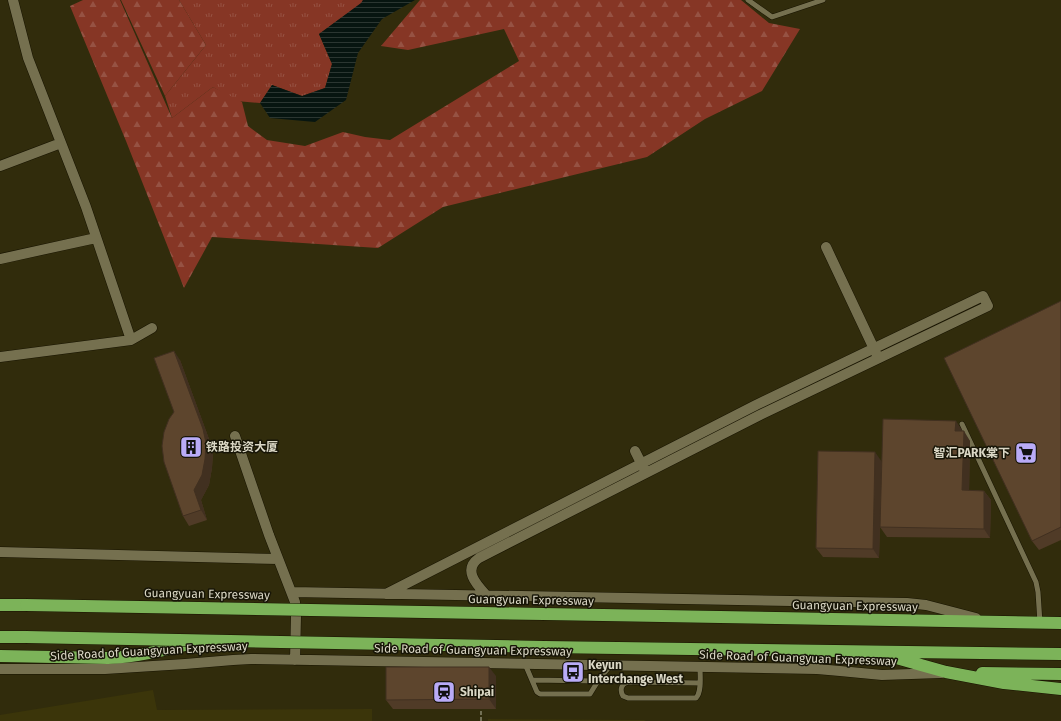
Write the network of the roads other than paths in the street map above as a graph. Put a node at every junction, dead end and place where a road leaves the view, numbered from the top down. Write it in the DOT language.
graph roads {
  1 [pos="13,0"];
  2 [pos="748,0"];
  3 [pos="823,0"];
  4 [pos="62,143"];
  5 [pos="0,166"];
  6 [pos="96,238"];
  7 [pos="826,247"];
  8 [pos="0,259"];
  9 [pos="152,328"];
  10 [pos="131,340"];
  11 [pos="874,348"];
  12 [pos="0,357"];
  13 [pos="879,358"];
  14 [pos="962,424"];
  15 [pos="236,436"];
  16 [pos="635,451"];
  17 [pos="642,464"];
  18 [pos="646,473"];
  19 [pos="0,552"];
  20 [pos="278,559"];
  21 [pos="292,592"];
  22 [pos="386,594"];
  23 [pos="487,596"];
  24 [pos="0,605"];
  25 [pos="990,622"];
  26 [pos="1040,623"];
  27 [pos="1061,623"];
  28 [pos="0,637"];
  29 [pos="204,641"];
  30 [pos="872,652"];
  31 [pos="1061,654"];
  32 [pos="0,656"];
  33 [pos="295,660"];
  34 [pos="524,664"];
  35 [pos="611,666"];
  36 [pos="700,667"];
  37 [pos="0,669"];
  38 [pos="946,672"];
  39 [pos="1061,674"];
  40 [pos="532,680"];
  41 [pos="598,681"];
  42 [pos="700,683"];
  43 [pos="1061,690"];
  1 -- 4 [label="street"];
  2 -- 3 [label="lane"];
  4 -- 5 [label="street"];
  4 -- 6 [label="street"];
  6 -- 8 [label="street"];
  6 -- 10 [label="street"];
  7 -- 11 [label="street"];
  9 -- 10 [label="street"];
  10 -- 12 [label="street"];
  11 -- 13 [label="street"];
  11 -- 13 [label="street"];
  11 -- 17 [label="street"];
  13 -- 18 [label="street"];
  14 -- 26 [label="lane"];
  15 -- 20 [label="street"];
  16 -- 17 [label="street"];
  17 -- 18 [label="street"];
  17 -- 22 [label="street"];
  18 -- 23 [label="street"];
  19 -- 20 [label="street"];
  20 -- 21 [label="street"];
  21 -- 22 [label="street"];
  21 -- 33 [label="street"];
  22 -- 23 [label="street"];
  23 -- 25 [label="street"];
  24 -- 25 [label="highway, Guangyuan Expressway, bridge"];
  25 -- 26 [label="highway, Guangyuan Expressway"];
  26 -- 27 [label="highway, Guangyuan Expressway"];
  28 -- 29 [label="highway, bridge"];
  29 -- 30 [label="highway, bridge"];
  29 -- 32 [label="highway, bridge"];
  30 -- 31 [label="highway"];
  30 -- 38 [label="highway"];
  33 -- 34 [label="street, Side Road of Guangyuan Expressway"];
  33 -- 37 [label="street, Side Road of Guangyuan Expressway"];
  34 -- 35 [label="street, Side Road of Guangyuan Expressway"];
  34 -- 40 [label="lane"];
  35 -- 36 [label="street, Side Road of Guangyuan Expressway"];
  35 -- 41 [label="lane"];
  36 -- 38 [label="street, Side Road of Guangyuan Expressway"];
  36 -- 42 [label="lane"];
  38 -- 39 [label="highway"];
  38 -- 43 [label="highway"];
  40 -- 41 [label="lane"];
  40 -- 41 [label="lane"];
  42 -- 42 [label="lane"];
}
